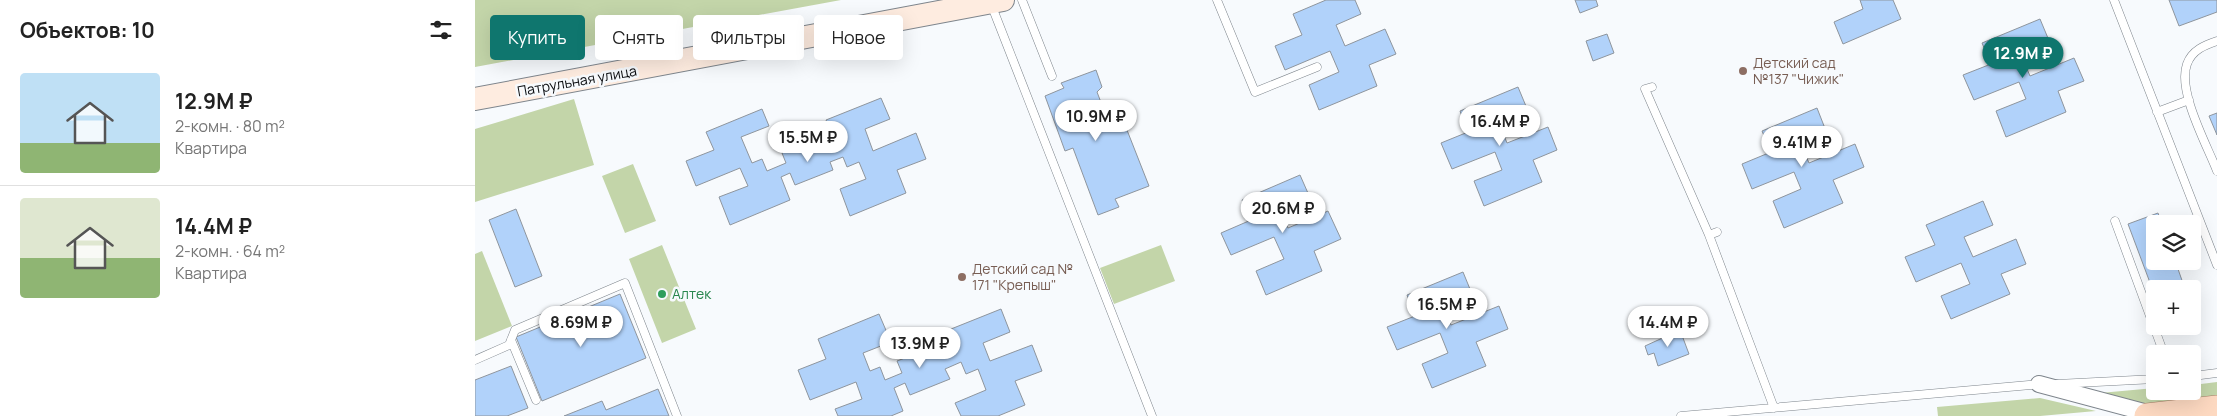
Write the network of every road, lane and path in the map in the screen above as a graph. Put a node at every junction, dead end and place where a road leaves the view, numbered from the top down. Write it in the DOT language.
graph roads {
  1 [pos="1022,0"];
  2 [pos="1217,0"];
  3 [pos="2114,0"];
  4 [pos="997,1"];
  5 [pos="2217,41"];
  6 [pos="1317,67"];
  7 [pos="1051,76"];
  8 [pos="1652,87"];
  9 [pos="475,99"];
  10 [pos="2189,100"];
  11 [pos="2157,112"];
  12 [pos="2217,171"];
  13 [pos="2115,221"];
  14 [pos="1717,232"];
  15 [pos="1709,235"];
  16 [pos="2216,260"];
  17 [pos="511,340"];
  18 [pos="2161,345"];
  19 [pos="475,360"];
  20 [pos="2217,373"];
  21 [pos="2201,375"];
  22 [pos="2146,379"];
  23 [pos="2039,384"];
  24 [pos="536,400"];
  25 [pos="1774,408"];
  26 [pos="2217,408"];
  27 [pos="677,416"];
  28 [pos="1152,416"];
  29 [pos="1681,416"];
  30 [pos="2151,416"];
  1 -- 7 [label="lane"];
  2 -- 6 [label="lane"];
  3 -- 11 [label="lane"];
  4 -- 9 [label="street, Патрульная улица"];
  4 -- 28 [label="lane"];
  5 -- 10 [label="lane"];
  8 -- 15 [label="lane"];
  10 -- 11 [label="lane"];
  10 -- 12 [label="lane"];
  11 -- 16 [label="lane"];
  13 -- 18 [label="lane"];
  14 -- 15 [label="lane"];
  15 -- 25 [label="lane"];
  17 -- 19 [label="lane"];
  17 -- 24 [label="lane"];
  17 -- 27 [label="lane"];
  20 -- 21 [label="lane"];
  22 -- 23 [label="lane"];
  23 -- 25 [label="lane"];
  23 -- 30 [label="street"];
  25 -- 29 [label="lane"];
  26 -- 30 [label="main road"];
}
